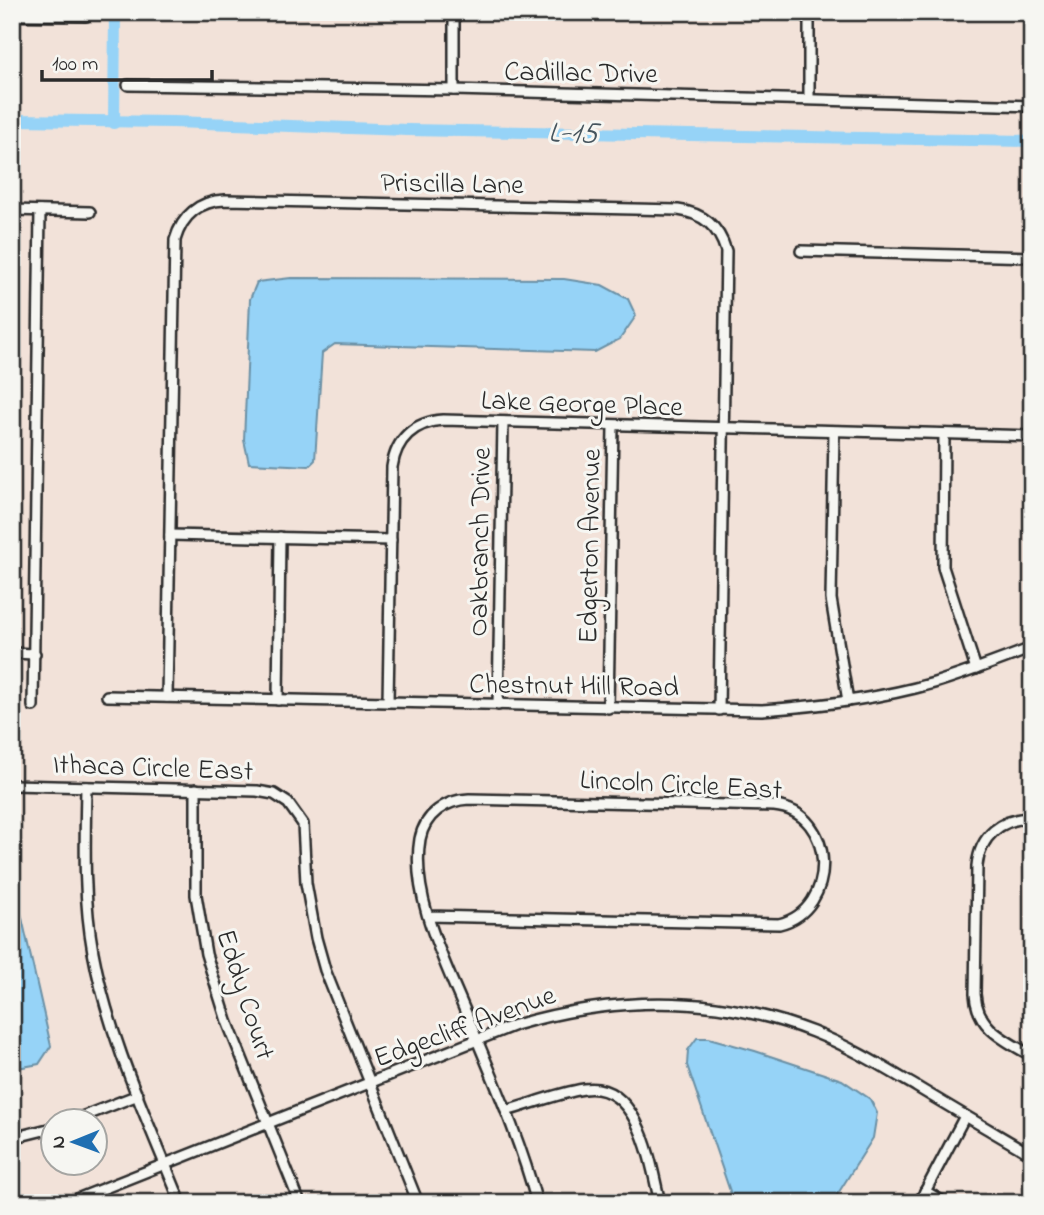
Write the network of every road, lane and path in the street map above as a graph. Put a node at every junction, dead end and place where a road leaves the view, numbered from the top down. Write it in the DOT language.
graph roads {
  1 [pos="454,12"];
  2 [pos="810,12"];
  3 [pos="18,14"];
  4 [pos="86,16"];
  5 [pos="128,85"];
  6 [pos="454,90"];
  7 [pos="809,99"];
  8 [pos="1032,106"];
  9 [pos="12,210"];
  10 [pos="40,211"];
  11 [pos="90,212"];
  12 [pos="801,251"];
  13 [pos="1032,257"];
  14 [pos="503,422"];
  15 [pos="613,426"];
  16 [pos="723,429"];
  17 [pos="834,432"];
  18 [pos="944,434"];
  19 [pos="1032,436"];
  20 [pos="170,535"];
  21 [pos="280,537"];
  22 [pos="391,540"];
  23 [pos="1032,648"];
  24 [pos="12,653"];
  25 [pos="35,654"];
  26 [pos="976,669"];
  27 [pos="107,696"];
  28 [pos="167,697"];
  29 [pos="278,700"];
  30 [pos="848,701"];
  31 [pos="388,702"];
  32 [pos="498,705"];
  33 [pos="33,706"];
  34 [pos="608,708"];
  35 [pos="719,710"];
  36 [pos="12,785"];
  37 [pos="86,787"];
  38 [pos="196,789"];
  39 [pos="1032,818"];
  40 [pos="428,916"];
  41 [pos="477,1039"];
  42 [pos="1032,1056"];
  43 [pos="371,1082"];
  44 [pos="138,1095"];
  45 [pos="108,1107"];
  46 [pos="506,1111"];
  47 [pos="965,1116"];
  48 [pos="268,1124"];
  49 [pos="38,1132"];
  50 [pos="12,1138"];
  51 [pos="1032,1155"];
  52 [pos="166,1165"];
  53 [pos="925,1191"];
  54 [pos="67,1203"];
  55 [pos="181,1203"];
  56 [pos="300,1203"];
  57 [pos="418,1203"];
  58 [pos="537,1203"];
  59 [pos="660,1203"];
  60 [pos="919,1203"];
  61 [pos="945,1203"];
  1 -- 6 [label="street"];
  2 -- 7 [label="street"];
  3 -- 4 [label="street"];
  5 -- 6 [label="street, Cadillac Drive"];
  6 -- 7 [label="street, Cadillac Drive"];
  7 -- 8 [label="street, Cadillac Drive"];
  9 -- 10 [label="street"];
  10 -- 11 [label="street"];
  10 -- 25 [label="street"];
  12 -- 13 [label="street"];
  14 -- 15 [label="street, Lake George Place"];
  14 -- 22 [label="street, Lake George Place"];
  14 -- 32 [label="street, Oakbranch Drive"];
  15 -- 16 [label="street, Lake George Place"];
  15 -- 34 [label="street, Edgerton Avenue"];
  16 -- 17 [label="street, Lake George Place"];
  16 -- 20 [label="street, Priscilla Lane"];
  16 -- 35 [label="street, Priscilla Lane"];
  17 -- 18 [label="street, Lake George Place"];
  17 -- 30 [label="street"];
  18 -- 19 [label="street, Lake George Place"];
  18 -- 26 [label="street"];
  20 -- 21 [label="street"];
  20 -- 28 [label="street, Priscilla Lane"];
  21 -- 22 [label="street"];
  21 -- 29 [label="street"];
  22 -- 31 [label="street, Lake George Place"];
  23 -- 26 [label="street, Chestnut Hill Road"];
  24 -- 25 [label="street"];
  25 -- 33 [label="street"];
  26 -- 30 [label="street, Chestnut Hill Road"];
  27 -- 28 [label="street, Chestnut Hill Road"];
  28 -- 29 [label="street, Chestnut Hill Road"];
  29 -- 31 [label="street, Chestnut Hill Road"];
  30 -- 35 [label="street, Chestnut Hill Road"];
  31 -- 32 [label="street, Chestnut Hill Road"];
  32 -- 34 [label="street, Chestnut Hill Road"];
  34 -- 35 [label="street, Chestnut Hill Road"];
  36 -- 37 [label="street, Ithaca Circle East"];
  37 -- 38 [label="street, Ithaca Circle East"];
  37 -- 44 [label="street"];
  38 -- 43 [label="street, Ithaca Circle East"];
  38 -- 48 [label="street, Eddy Court"];
  39 -- 42 [label="street"];
  40 -- 40 [label="street, Lincoln Circle East"];
  40 -- 41 [label="street, Lincoln Circle East"];
  41 -- 43 [label="street, Edgecliff Avenue"];
  41 -- 46 [label="street, Lincoln Circle East"];
  41 -- 47 [label="street, Edgecliff Avenue"];
  43 -- 48 [label="street, Edgecliff Avenue"];
  43 -- 57 [label="street, Ithaca Circle East"];
  44 -- 45 [label="street"];
  44 -- 52 [label="street"];
  46 -- 58 [label="street, Lincoln Circle East"];
  46 -- 59 [label="street"];
  47 -- 51 [label="street, Edgecliff Avenue"];
  47 -- 53 [label="street"];
  48 -- 52 [label="street, Edgecliff Avenue"];
  48 -- 56 [label="street, Eddy Court"];
  49 -- 50 [label="street"];
  52 -- 54 [label="street, Edgecliff Avenue"];
  52 -- 55 [label="street"];
  53 -- 60 [label="street"];
  53 -- 61 [label="street"];
}
